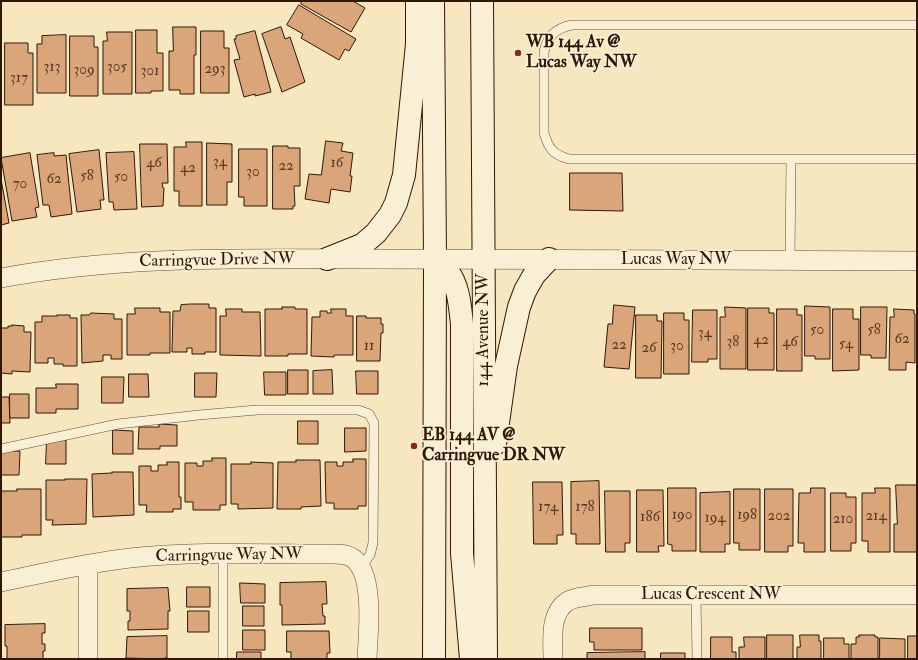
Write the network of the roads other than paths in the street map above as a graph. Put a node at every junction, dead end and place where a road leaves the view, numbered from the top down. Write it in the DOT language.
graph roads {
  1 [pos="418,1"];
  2 [pos="433,1"];
  3 [pos="482,1"];
  4 [pos="917,25"];
  5 [pos="791,159"];
  6 [pos="917,159"];
  7 [pos="327,259"];
  8 [pos="435,259"];
  9 [pos="483,259"];
  10 [pos="549,259"];
  11 [pos="790,261"];
  12 [pos="917,261"];
  13 [pos="1,278"];
  14 [pos="1,449"];
  15 [pos="485,519"];
  16 [pos="223,554"];
  17 [pos="88,564"];
  18 [pos="361,567"];
  19 [pos="1,582"];
  20 [pos="696,595"];
  21 [pos="917,595"];
  22 [pos="88,659"];
  23 [pos="223,659"];
  24 [pos="368,659"];
  25 [pos="434,659"];
  26 [pos="471,659"];
  27 [pos="486,659"];
  28 [pos="553,659"];
  29 [pos="697,659"];
  1 -- 7 [label="main road"];
  2 -- 8 [label="main road"];
  3 -- 9 [label="main road, 144 Avenue NW"];
  4 -- 5 [label="lane"];
  5 -- 6 [label="lane"];
  5 -- 11 [label="lane"];
  7 -- 8 [label="street, Carringvue Drive NW"];
  7 -- 13 [label="street, Carringvue Drive NW"];
  8 -- 9 [label="street, Lucas Way NW"];
  8 -- 25 [label="main road"];
  8 -- 26 [label="main road"];
  9 -- 10 [label="street, Lucas Way NW"];
  9 -- 15 [label="main road, 144 Avenue NW"];
  10 -- 11 [label="street, Lucas Way NW"];
  10 -- 15 [label="main road"];
  11 -- 12 [label="street, Lucas Way NW"];
  14 -- 18 [label="lane"];
  15 -- 27 [label="main road, 144 Avenue NW"];
  16 -- 17 [label="street, Carringvue Way NW"];
  16 -- 18 [label="street, Carringvue Way NW"];
  16 -- 23 [label="lane"];
  17 -- 19 [label="street, Carringvue Way NW"];
  17 -- 22 [label="street"];
  18 -- 24 [label="street"];
  20 -- 21 [label="street, Lucas Crescent NW"];
  20 -- 28 [label="street, Lucas Crescent NW"];
  20 -- 29 [label="lane"];
}
